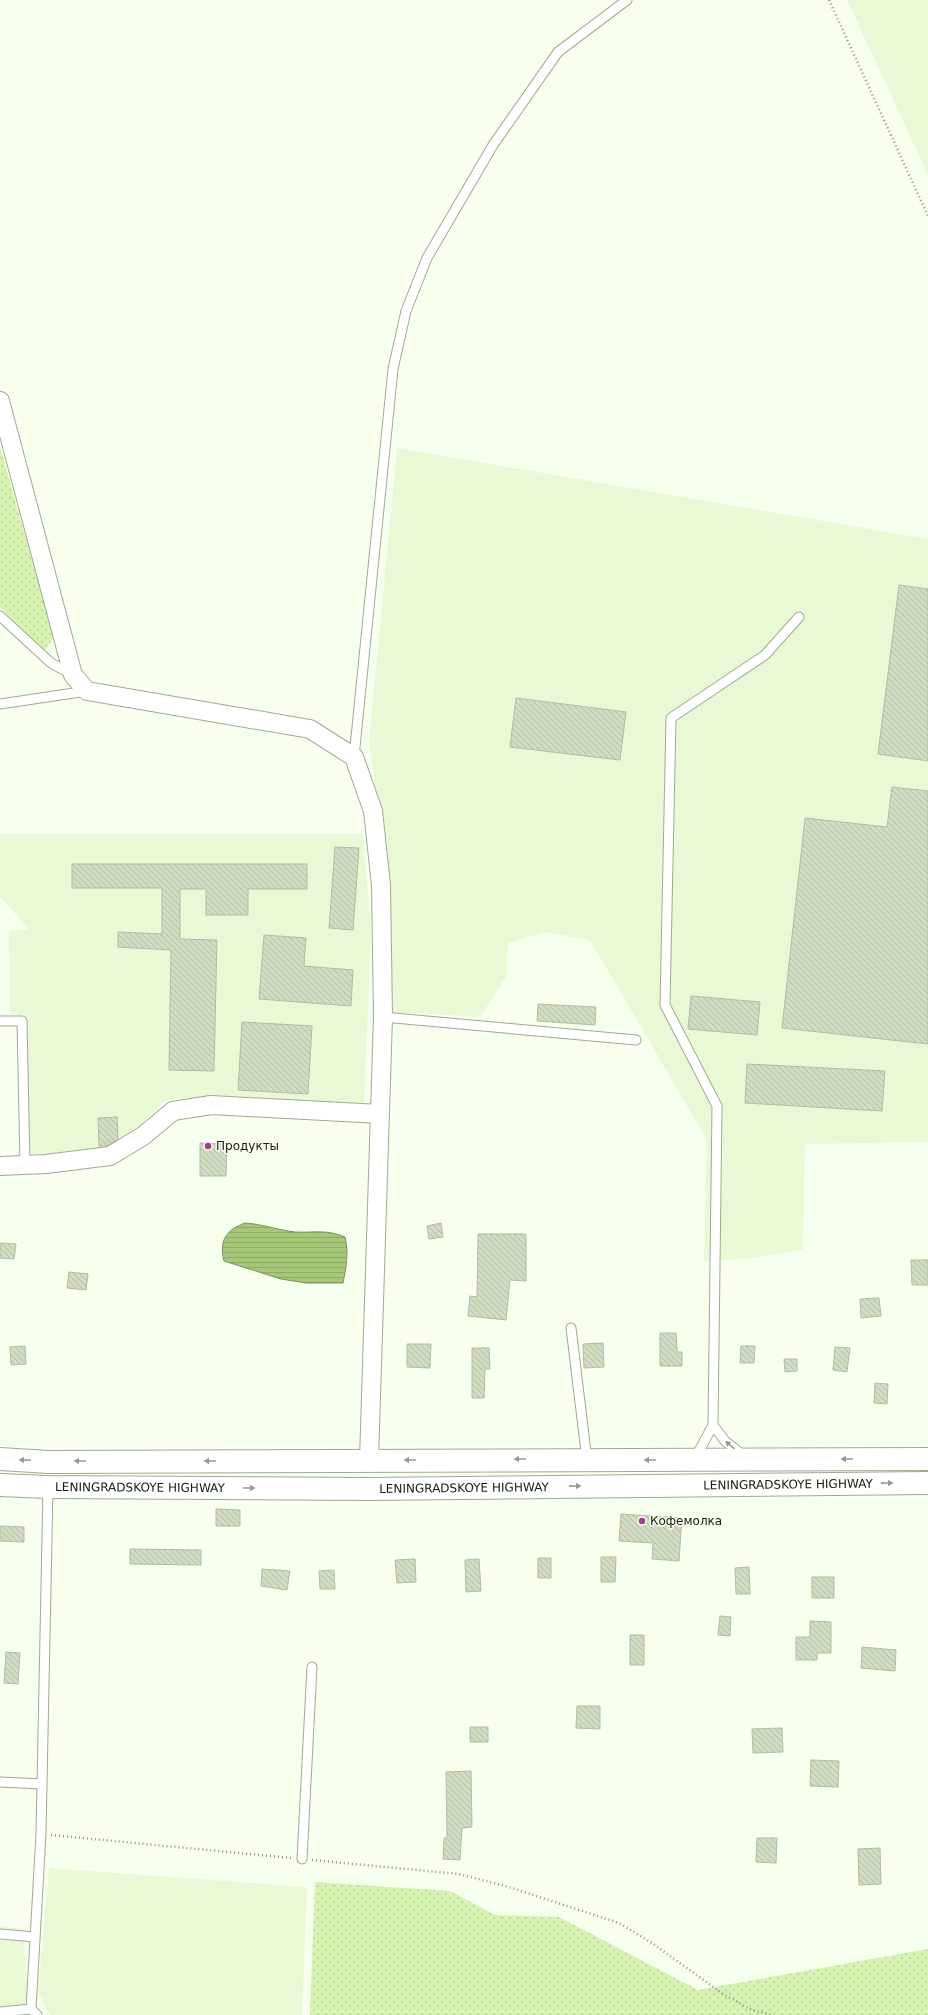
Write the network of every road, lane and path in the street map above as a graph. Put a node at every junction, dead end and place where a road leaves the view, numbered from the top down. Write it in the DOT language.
graph roads {
  1 [pos="627,0"];
  2 [pos="829,0"];
  3 [pos="928,216"];
  4 [pos="0,401"];
  5 [pos="0,616"];
  6 [pos="799,617"];
  7 [pos="73,675"];
  8 [pos="87,691"];
  9 [pos="0,704"];
  10 [pos="354,757"];
  11 [pos="383,1017"];
  12 [pos="0,1021"];
  13 [pos="636,1040"];
  14 [pos="380,1114"];
  15 [pos="25,1165"];
  16 [pos="0,1166"];
  17 [pos="571,1328"];
  18 [pos="714,1425"];
  19 [pos="0,1459"];
  20 [pos="928,1459"];
  21 [pos="369,1460"];
  22 [pos="588,1460"];
  23 [pos="690,1460"];
  24 [pos="750,1460"];
  25 [pos="928,1483"];
  26 [pos="0,1485"];
  27 [pos="48,1487"];
  28 [pos="312,1667"];
  29 [pos="0,1782"];
  30 [pos="42,1784"];
  31 [pos="41,1834"];
  32 [pos="302,1859"];
  33 [pos="0,1934"];
  34 [pos="35,1937"];
  35 [pos="0,2012"];
  36 [pos="34,2012"];
  37 [pos="773,2015"];
  1 -- 10 [label="lane"];
  2 -- 3 [label="path"];
  4 -- 7 [label="street"];
  5 -- 7 [label="lane"];
  6 -- 18 [label="lane"];
  7 -- 8 [label="street"];
  8 -- 9 [label="lane"];
  8 -- 10 [label="street"];
  10 -- 11 [label="street"];
  11 -- 13 [label="lane"];
  11 -- 14 [label="street"];
  12 -- 15 [label="lane"];
  14 -- 15 [label="street"];
  14 -- 21 [label="street"];
  15 -- 16 [label="street"];
  17 -- 22 [label="lane"];
  18 -- 23 [label="lane"];
  24 -- 18 [label="lane, one-way"];
  21 -- 19 [label="highway, LENINGRADSKOYE HIGHWAY, one-way"];
  20 -- 24 [label="highway, LENINGRADSKOYE HIGHWAY, one-way"];
  22 -- 21 [label="highway, LENINGRADSKOYE HIGHWAY, one-way"];
  23 -- 22 [label="highway, LENINGRADSKOYE HIGHWAY, one-way"];
  23 -- 24 [label="highway, LENINGRADSKOYE HIGHWAY"];
  27 -- 25 [label="highway, LENINGRADSKOYE HIGHWAY, one-way"];
  26 -- 27 [label="highway, LENINGRADSKOYE HIGHWAY"];
  27 -- 30 [label="lane"];
  28 -- 32 [label="lane"];
  29 -- 30 [label="lane"];
  30 -- 31 [label="lane"];
  31 -- 32 [label="path"];
  31 -- 34 [label="lane"];
  32 -- 37 [label="path"];
  33 -- 34 [label="lane"];
  34 -- 36 [label="lane"];
  35 -- 36 [label="lane"];
}
